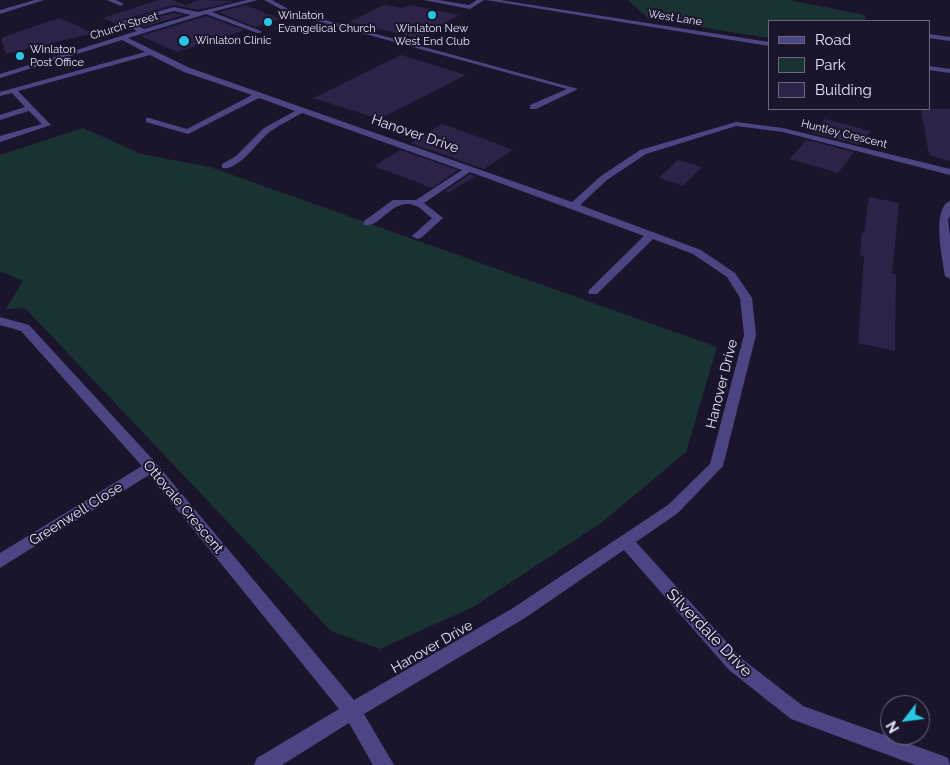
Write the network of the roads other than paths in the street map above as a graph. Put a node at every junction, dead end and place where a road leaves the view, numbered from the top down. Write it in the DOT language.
graph roads {
  1 [pos="41,0"];
  2 [pos="110,0"];
  3 [pos="255,0"];
  4 [pos="267,0"];
  5 [pos="427,0"];
  6 [pos="481,0"];
  7 [pos="489,0"];
  8 [pos="121,4"];
  9 [pos="0,12"];
  10 [pos="206,12"];
  11 [pos="199,14"];
  12 [pos="142,32"];
  13 [pos="258,32"];
  14 [pos="930,36"];
  15 [pos="122,38"];
  16 [pos="950,39"];
  17 [pos="768,44"];
  18 [pos="152,52"];
  19 [pos="930,68"];
  20 [pos="950,71"];
  21 [pos="0,76"];
  22 [pos="13,90"];
  23 [pos="0,94"];
  24 [pos="259,95"];
  25 [pos="533,107"];
  26 [pos="31,108"];
  27 [pos="302,110"];
  28 [pos="0,118"];
  29 [pos="149,120"];
  30 [pos="0,139"];
  31 [pos="226,166"];
  32 [pos="469,169"];
  33 [pos="950,172"];
  34 [pos="418,203"];
  35 [pos="950,204"];
  36 [pos="574,206"];
  37 [pos="367,223"];
  38 [pos="651,235"];
  39 [pos="417,236"];
  40 [pos="950,276"];
  41 [pos="593,292"];
  42 [pos="0,321"];
  43 [pos="151,467"];
  44 [pos="626,542"];
  45 [pos="0,561"];
  46 [pos="352,711"];
  47 [pos="264,765"];
  48 [pos="384,765"];
  49 [pos="942,765"];
  1 -- 9 [label="street"];
  2 -- 8 [label="street"];
  3 -- 10 [label="street, Church Street"];
  4 -- 25 [label="street"];
  5 -- 6 [label="street"];
  7 -- 17 [label="street, West Lane"];
  10 -- 11 [label="street, Church Street"];
  10 -- 13 [label="street"];
  11 -- 12 [label="street, Church Street"];
  11 -- 12 [label="street"];
  12 -- 15 [label="street, Church Street"];
  14 -- 16 [label="street"];
  15 -- 18 [label="street, Hanover Drive"];
  15 -- 21 [label="street, Church Street"];
  18 -- 22 [label="street"];
  18 -- 24 [label="street, Hanover Drive"];
  19 -- 20 [label="street"];
  22 -- 23 [label="street"];
  22 -- 26 [label="street"];
  24 -- 27 [label="street, Hanover Drive"];
  24 -- 29 [label="street"];
  26 -- 28 [label="street"];
  26 -- 30 [label="street"];
  27 -- 31 [label="street"];
  27 -- 32 [label="street, Hanover Drive"];
  32 -- 34 [label="street"];
  32 -- 36 [label="street, Hanover Drive"];
  33 -- 36 [label="street, Huntley Crescent"];
  34 -- 37 [label="street"];
  34 -- 39 [label="street"];
  35 -- 40 [label="street"];
  36 -- 38 [label="street, Hanover Drive"];
  38 -- 41 [label="street"];
  38 -- 44 [label="street, Hanover Drive"];
  42 -- 43 [label="street, Ottovale Crescent"];
  43 -- 45 [label="street, Greenwell Close"];
  43 -- 46 [label="street, Ottovale Crescent"];
  44 -- 46 [label="street, Hanover Drive"];
  44 -- 49 [label="street, Silverdale Drive"];
  46 -- 47 [label="street, Hanover Drive"];
  46 -- 48 [label="street"];
}
